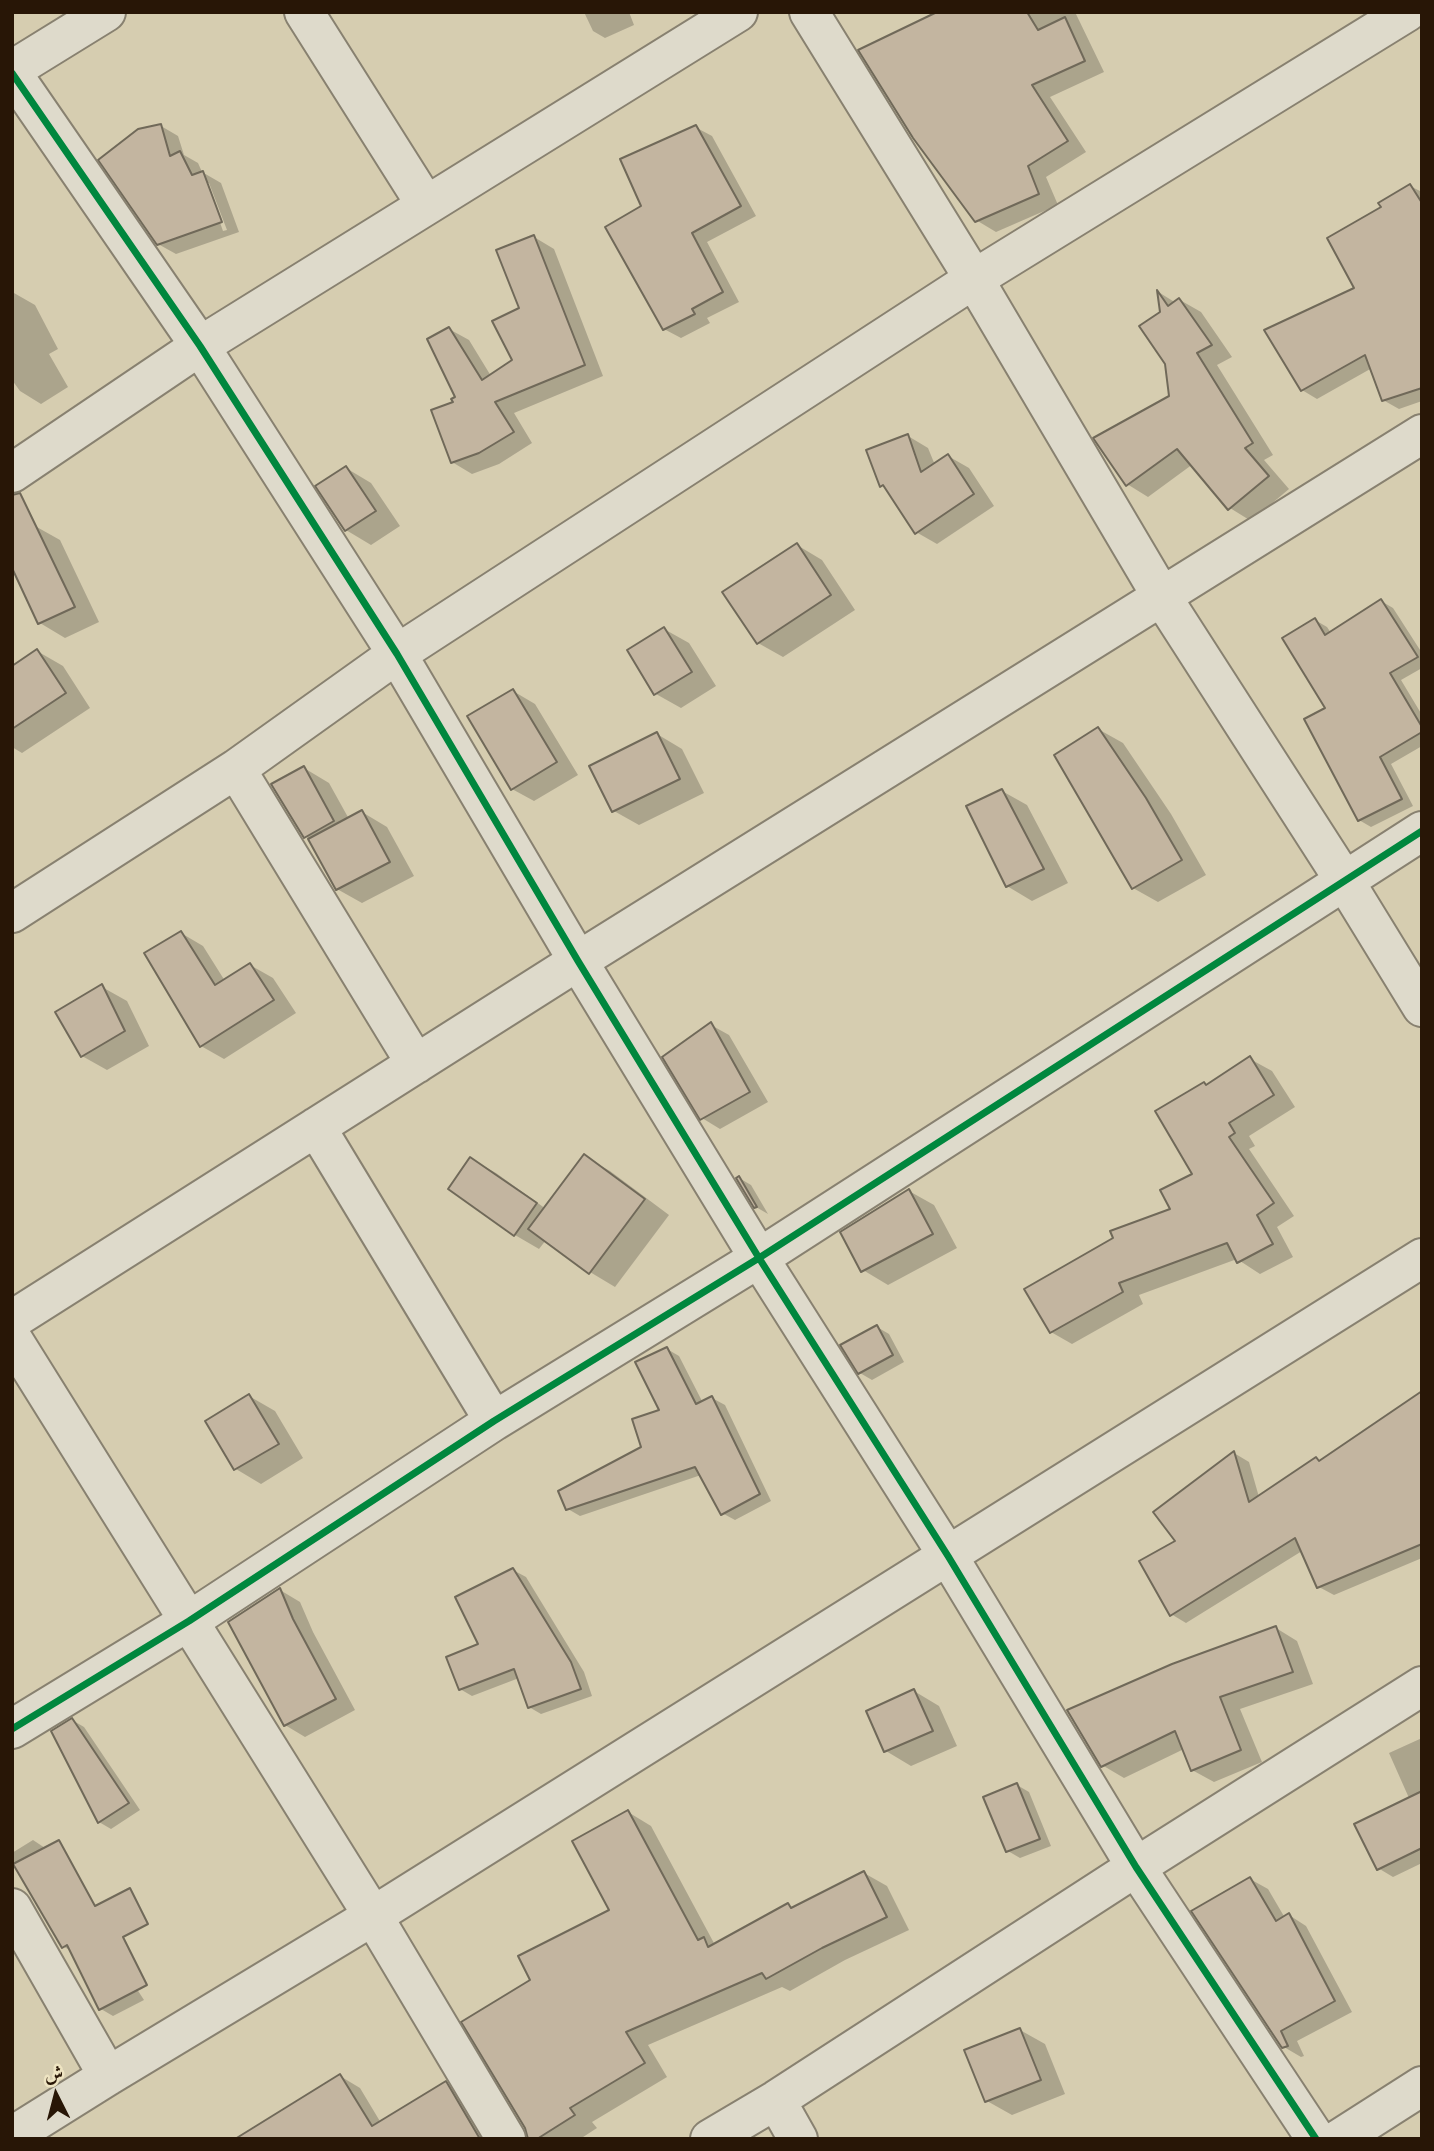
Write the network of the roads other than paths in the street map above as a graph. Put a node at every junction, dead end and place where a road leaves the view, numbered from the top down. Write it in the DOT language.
graph roads {
  1 [pos="106,12"];
  2 [pos="304,12"];
  3 [pos="738,12"];
  4 [pos="809,12"];
  5 [pos="1407,12"];
  6 [pos="12,71"];
  7 [pos="426,205"];
  8 [pos="974,279"];
  9 [pos="200,346"];
  10 [pos="1422,434"];
  11 [pos="12,474"];
  12 [pos="1162,597"];
  13 [pos="397,654"];
  14 [pos="236,769"];
  15 [pos="1422,831"];
  16 [pos="1344,880"];
  17 [pos="12,913"];
  18 [pos="578,961"];
  19 [pos="1422,1006"];
  20 [pos="416,1064"];
  21 [pos="316,1127"];
  22 [pos="759,1258"];
  23 [pos="1422,1258"];
  24 [pos="12,1320"];
  25 [pos="12,1338"];
  26 [pos="494,1421"];
  27 [pos="948,1556"];
  28 [pos="189,1622"];
  29 [pos="1422,1686"];
  30 [pos="12,1729"];
  31 [pos="1136,1867"];
  32 [pos="12,1908"];
  33 [pos="373,1916"];
  34 [pos="108,2076"];
  35 [pos="1422,2087"];
  36 [pos="776,2100"];
  37 [pos="12,2136"];
  38 [pos="506,2139"];
  39 [pos="710,2139"];
  40 [pos="798,2139"];
  41 [pos="1316,2139"];
  42 [pos="1339,2139"];
  1 -- 6 [label="street"];
  2 -- 7 [label="street"];
  3 -- 7 [label="street"];
  4 -- 8 [label="street"];
  5 -- 8 [label="street"];
  6 -- 9 [label="street"];
  7 -- 9 [label="street"];
  8 -- 12 [label="street"];
  8 -- 13 [label="street"];
  9 -- 11 [label="street"];
  9 -- 13 [label="street"];
  10 -- 12 [label="street"];
  12 -- 16 [label="street"];
  12 -- 18 [label="street"];
  13 -- 14 [label="street"];
  13 -- 18 [label="street"];
  14 -- 17 [label="street"];
  14 -- 20 [label="street"];
  15 -- 16 [label="street"];
  16 -- 19 [label="street"];
  16 -- 22 [label="street"];
  18 -- 20 [label="street"];
  18 -- 22 [label="street"];
  20 -- 21 [label="street"];
  21 -- 24 [label="street"];
  21 -- 26 [label="street"];
  22 -- 26 [label="street"];
  22 -- 27 [label="street"];
  23 -- 27 [label="street"];
  25 -- 28 [label="street"];
  26 -- 28 [label="street"];
  27 -- 31 [label="street"];
  27 -- 33 [label="street"];
  28 -- 30 [label="street"];
  28 -- 33 [label="street"];
  29 -- 31 [label="street"];
  31 -- 36 [label="street"];
  31 -- 41 [label="street"];
  32 -- 34 [label="street"];
  33 -- 34 [label="street"];
  33 -- 38 [label="street"];
  34 -- 37 [label="street"];
  35 -- 42 [label="street"];
  36 -- 39 [label="street"];
  36 -- 40 [label="street"];
}
